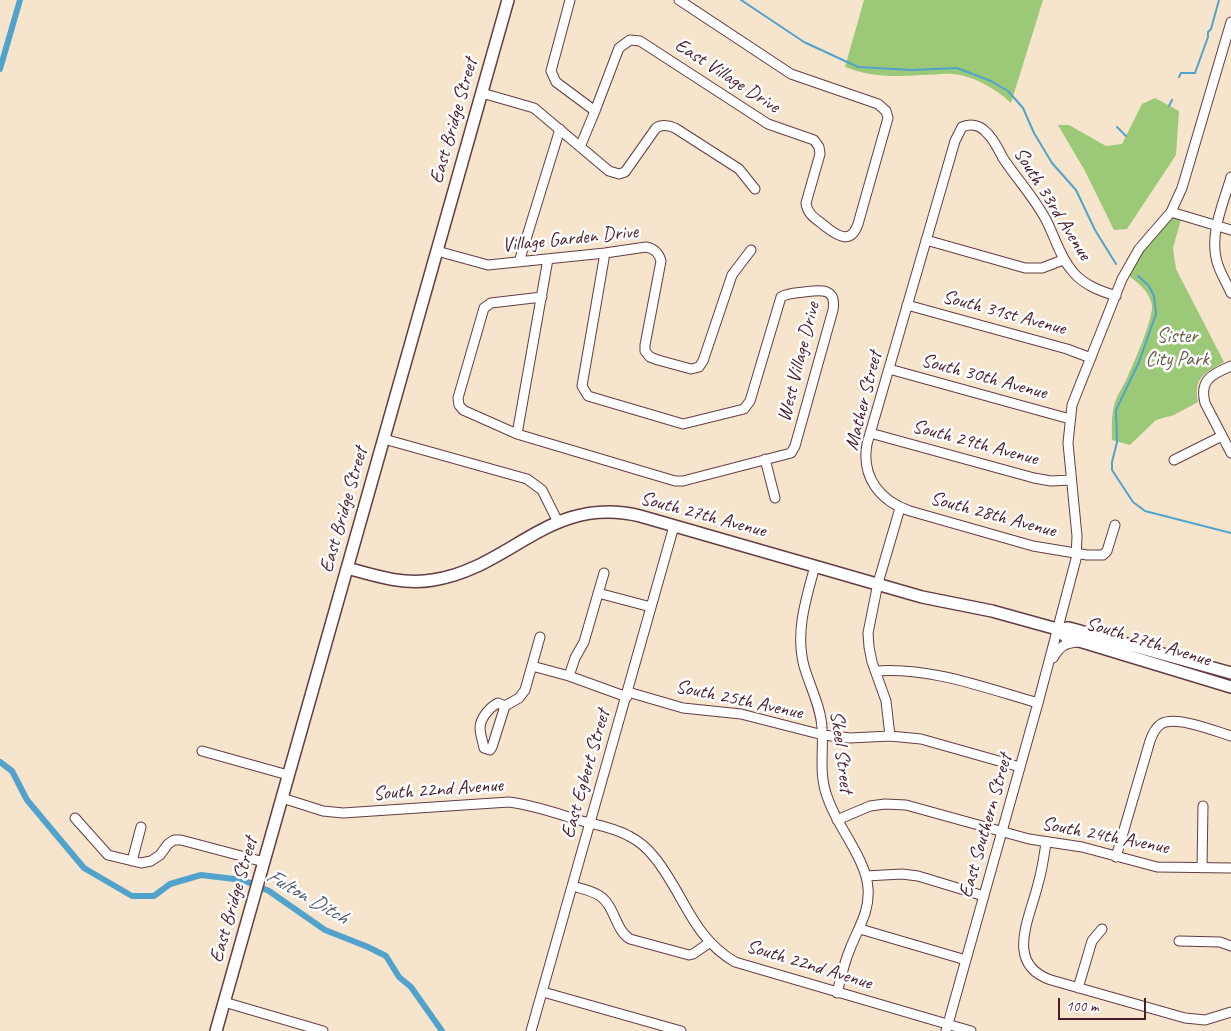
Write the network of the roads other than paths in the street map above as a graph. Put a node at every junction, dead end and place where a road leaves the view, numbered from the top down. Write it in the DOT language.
graph roads {
  1 [pos="508,0"];
  2 [pos="570,0"];
  3 [pos="679,0"];
  4 [pos="1231,22"];
  5 [pos="482,93"];
  6 [pos="595,111"];
  7 [pos="965,125"];
  8 [pos="560,129"];
  9 [pos="580,147"];
  10 [pos="1231,177"];
  11 [pos="754,189"];
  12 [pos="1171,212"];
  13 [pos="1217,226"];
  14 [pos="1231,230"];
  15 [pos="926,240"];
  16 [pos="751,250"];
  17 [pos="437,251"];
  18 [pos="605,253"];
  19 [pos="548,259"];
  20 [pos="1063,260"];
  21 [pos="519,262"];
  22 [pos="1231,293"];
  23 [pos="1116,296"];
  24 [pos="542,297"];
  25 [pos="907,305"];
  26 [pos="1091,358"];
  27 [pos="1231,366"];
  28 [pos="889,369"];
  29 [pos="1070,419"];
  30 [pos="870,433"];
  31 [pos="517,434"];
  32 [pos="1222,436"];
  33 [pos="384,439"];
  34 [pos="1231,452"];
  35 [pos="765,459"];
  36 [pos="1174,460"];
  37 [pos="1071,480"];
  38 [pos="775,498"];
  39 [pos="900,508"];
  40 [pos="558,522"];
  41 [pos="1115,525"];
  42 [pos="674,526"];
  43 [pos="1077,552"];
  44 [pos="815,566"];
  45 [pos="347,568"];
  46 [pos="604,573"];
  47 [pos="878,583"];
  48 [pos="598,593"];
  49 [pos="651,607"];
  50 [pos="1057,629"];
  51 [pos="540,637"];
  52 [pos="1082,642"];
  53 [pos="532,666"];
  54 [pos="876,671"];
  55 [pos="1046,671"];
  56 [pos="1231,673"];
  57 [pos="569,676"];
  58 [pos="1231,686"];
  59 [pos="627,694"];
  60 [pos="1038,704"];
  61 [pos="505,706"];
  62 [pos="823,736"];
  63 [pos="890,736"];
  64 [pos="1231,736"];
  65 [pos="202,751"];
  66 [pos="1020,767"];
  67 [pos="288,775"];
  68 [pos="282,798"];
  69 [pos="1203,806"];
  70 [pos="74,818"];
  71 [pos="837,820"];
  72 [pos="590,823"];
  73 [pos="141,827"];
  74 [pos="1002,831"];
  75 [pos="1046,843"];
  76 [pos="1116,857"];
  77 [pos="132,861"];
  78 [pos="264,862"];
  79 [pos="1202,868"];
  80 [pos="1231,868"];
  81 [pos="866,876"];
  82 [pos="573,886"];
  83 [pos="984,896"];
  84 [pos="860,929"];
  85 [pos="1102,929"];
  86 [pos="1179,941"];
  87 [pos="709,943"];
  88 [pos="1231,946"];
  89 [pos="966,960"];
  90 [pos="1078,988"];
  91 [pos="543,992"];
  92 [pos="837,992"];
  93 [pos="224,1002"];
  94 [pos="1231,1012"];
  95 [pos="947,1028"];
  96 [pos="216,1031"];
  97 [pos="323,1031"];
  98 [pos="532,1031"];
  99 [pos="681,1031"];
  100 [pos="971,1031"];
  1 -- 5 [label="main road, East Bridge Street"];
  2 -- 6 [label="street"];
  3 -- 6 [label="street, East Village Drive"];
  4 -- 12 [label="street, East Southern Street"];
  5 -- 8 [label="street"];
  5 -- 17 [label="main road, East Bridge Street"];
  6 -- 9 [label="street, East Village Drive"];
  7 -- 15 [label="street, Mather Street"];
  7 -- 20 [label="street, South 33rd Avenue"];
  8 -- 9 [label="street"];
  8 -- 21 [label="street"];
  9 -- 11 [label="street"];
  10 -- 13 [label="street"];
  12 -- 13 [label="street"];
  12 -- 23 [label="street, East Southern Street"];
  13 -- 14 [label="street"];
  13 -- 22 [label="street"];
  15 -- 20 [label="street"];
  15 -- 25 [label="street, Mather Street"];
  16 -- 18 [label="street, Village Garden Drive"];
  17 -- 21 [label="street, Village Garden Drive"];
  17 -- 33 [label="main road, East Bridge Street"];
  18 -- 19 [label="street, Village Garden Drive"];
  18 -- 35 [label="street, West Village Drive"];
  19 -- 21 [label="street, Village Garden Drive"];
  19 -- 24 [label="street"];
  20 -- 23 [label="street, South 33rd Avenue"];
  23 -- 26 [label="street, East Southern Street"];
  24 -- 31 [label="street"];
  24 -- 31 [label="street, West Village Drive"];
  25 -- 26 [label="street, South 31st Avenue"];
  25 -- 28 [label="street, Mather Street"];
  26 -- 29 [label="street, East Southern Street"];
  27 -- 32 [label="street"];
  28 -- 29 [label="street, South 30th Avenue"];
  28 -- 30 [label="street, Mather Street"];
  29 -- 37 [label="street, East Southern Street"];
  30 -- 37 [label="street, South 29th Avenue"];
  30 -- 39 [label="street, Mather Street"];
  31 -- 35 [label="street, West Village Drive"];
  32 -- 34 [label="street"];
  32 -- 36 [label="street"];
  33 -- 40 [label="street"];
  33 -- 45 [label="main road, East Bridge Street"];
  35 -- 38 [label="street"];
  37 -- 43 [label="street, East Southern Street"];
  39 -- 43 [label="street, South 28th Avenue"];
  39 -- 47 [label="street"];
  40 -- 42 [label="main road, South 27th Avenue"];
  40 -- 45 [label="main road, South 27th Avenue"];
  41 -- 43 [label="street, South 28th Avenue"];
  42 -- 44 [label="main road, South 27th Avenue"];
  42 -- 49 [label="street, East Egbert Street"];
  43 -- 50 [label="street, East Southern Street"];
  44 -- 47 [label="main road, South 27th Avenue"];
  44 -- 62 [label="street, Skeel Street"];
  45 -- 67 [label="main road, East Bridge Street"];
  46 -- 48 [label="street"];
  47 -- 50 [label="main road, South 27th Avenue"];
  47 -- 54 [label="street"];
  48 -- 49 [label="street"];
  48 -- 57 [label="street"];
  49 -- 59 [label="street, East Egbert Street"];
  50 -- 52 [label="main road, South 27th Avenue"];
  50 -- 55 [label="street, East Southern Street"];
  50 -- 56 [label="main road, South 27th Avenue"];
  51 -- 53 [label="street"];
  52 -- 55 [label="street"];
  52 -- 58 [label="main road, South 27th Avenue"];
  53 -- 57 [label="street, South 25th Avenue"];
  53 -- 61 [label="street"];
  54 -- 60 [label="street"];
  54 -- 63 [label="street"];
  55 -- 60 [label="street, East Southern Street"];
  57 -- 59 [label="street, South 25th Avenue"];
  59 -- 62 [label="street, South 25th Avenue"];
  59 -- 72 [label="street, East Egbert Street"];
  60 -- 66 [label="street, East Southern Street"];
  61 -- 61 [label="street"];
  62 -- 63 [label="street, South 25th Avenue"];
  62 -- 71 [label="street, Skeel Street"];
  63 -- 66 [label="street, South 25th Avenue"];
  64 -- 76 [label="street"];
  65 -- 67 [label="street"];
  66 -- 74 [label="street, East Southern Street"];
  67 -- 68 [label="main road, East Bridge Street"];
  68 -- 72 [label="street, South 22nd Avenue"];
  68 -- 78 [label="main road, East Bridge Street"];
  69 -- 79 [label="street"];
  70 -- 77 [label="street"];
  71 -- 74 [label="street, South 24th Avenue"];
  71 -- 81 [label="street, Skeel Street"];
  72 -- 82 [label="street, East Egbert Street"];
  72 -- 87 [label="street, South 22nd Avenue"];
  73 -- 77 [label="street"];
  74 -- 75 [label="street, South 24th Avenue"];
  74 -- 83 [label="street, East Southern Street"];
  75 -- 76 [label="street, South 24th Avenue"];
  75 -- 90 [label="street"];
  76 -- 79 [label="street, South 24th Avenue"];
  77 -- 78 [label="street"];
  78 -- 93 [label="main road, East Bridge Street"];
  79 -- 80 [label="street, South 24th Avenue"];
  81 -- 83 [label="street"];
  81 -- 84 [label="street, Skeel Street"];
  82 -- 87 [label="street"];
  82 -- 91 [label="street, East Egbert Street"];
  83 -- 89 [label="street, East Southern Street"];
  84 -- 89 [label="street"];
  84 -- 92 [label="street, Skeel Street"];
  85 -- 90 [label="street"];
  86 -- 88 [label="street"];
  87 -- 92 [label="street, South 22nd Avenue"];
  89 -- 95 [label="street, East Southern Street"];
  90 -- 94 [label="street"];
  91 -- 98 [label="street, East Egbert Street"];
  91 -- 99 [label="street"];
  92 -- 95 [label="street, South 22nd Avenue"];
  93 -- 96 [label="main road, East Bridge Street"];
  93 -- 97 [label="street"];
  95 -- 100 [label="street, South 22nd Avenue"];
}
